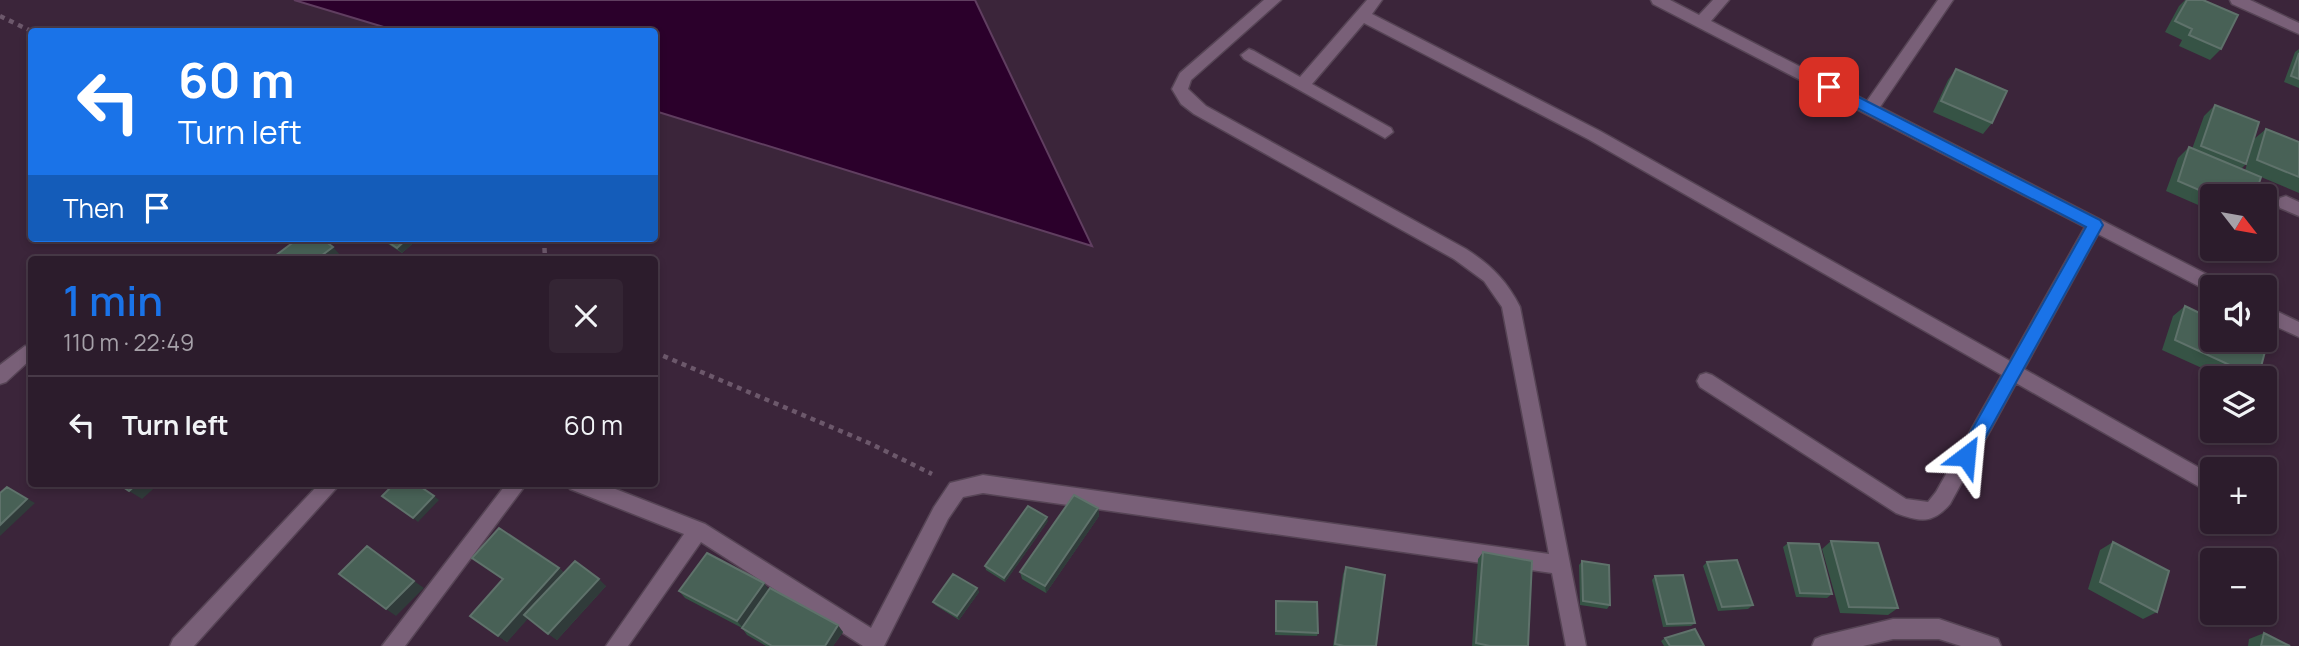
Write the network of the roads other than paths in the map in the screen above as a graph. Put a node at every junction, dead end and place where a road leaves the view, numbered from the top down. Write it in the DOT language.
graph roads {
  1 [pos="1274,0"];
  2 [pos="1375,0"];
  3 [pos="1658,0"];
  4 [pos="1721,0"];
  5 [pos="1945,0"];
  6 [pos="2237,0"];
  7 [pos="1362,15"];
  8 [pos="1701,22"];
  9 [pos="2299,29"];
  10 [pos="1249,55"];
  11 [pos="1302,85"];
  12 [pos="1870,109"];
  13 [pos="1385,132"];
  14 [pos="2095,225"];
  15 [pos="2200,279"];
  16 [pos="2277,319"];
  17 [pos="2299,330"];
  18 [pos="24,354"];
  19 [pos="2012,374"];
  20 [pos="0,376"];
  21 [pos="1706,381"];
  22 [pos="2200,478"];
  23 [pos="328,487"];
  24 [pos="516,487"];
  25 [pos="587,487"];
  26 [pos="698,530"];
  27 [pos="1559,565"];
  28 [pos="877,645"];
  29 [pos="180,646"];
  30 [pos="392,646"];
  31 [pos="616,646"];
  32 [pos="1576,646"];
  33 [pos="1822,646"];
  34 [pos="1991,646"];
  1 -- 27 [label="street"];
  2 -- 7 [label="street"];
  3 -- 8 [label="street"];
  4 -- 8 [label="street"];
  5 -- 12 [label="street"];
  6 -- 9 [label="street"];
  7 -- 11 [label="street"];
  7 -- 19 [label="street"];
  8 -- 12 [label="street"];
  10 -- 11 [label="street"];
  11 -- 13 [label="street"];
  12 -- 14 [label="street"];
  14 -- 15 [label="street"];
  14 -- 19 [label="street"];
  16 -- 17 [label="street"];
  18 -- 20 [label="street"];
  19 -- 21 [label="street"];
  19 -- 22 [label="street"];
  23 -- 29 [label="street"];
  24 -- 30 [label="street"];
  25 -- 26 [label="street"];
  26 -- 28 [label="street"];
  26 -- 31 [label="street"];
  27 -- 28 [label="street"];
  27 -- 32 [label="street"];
  33 -- 34 [label="street"];
}
